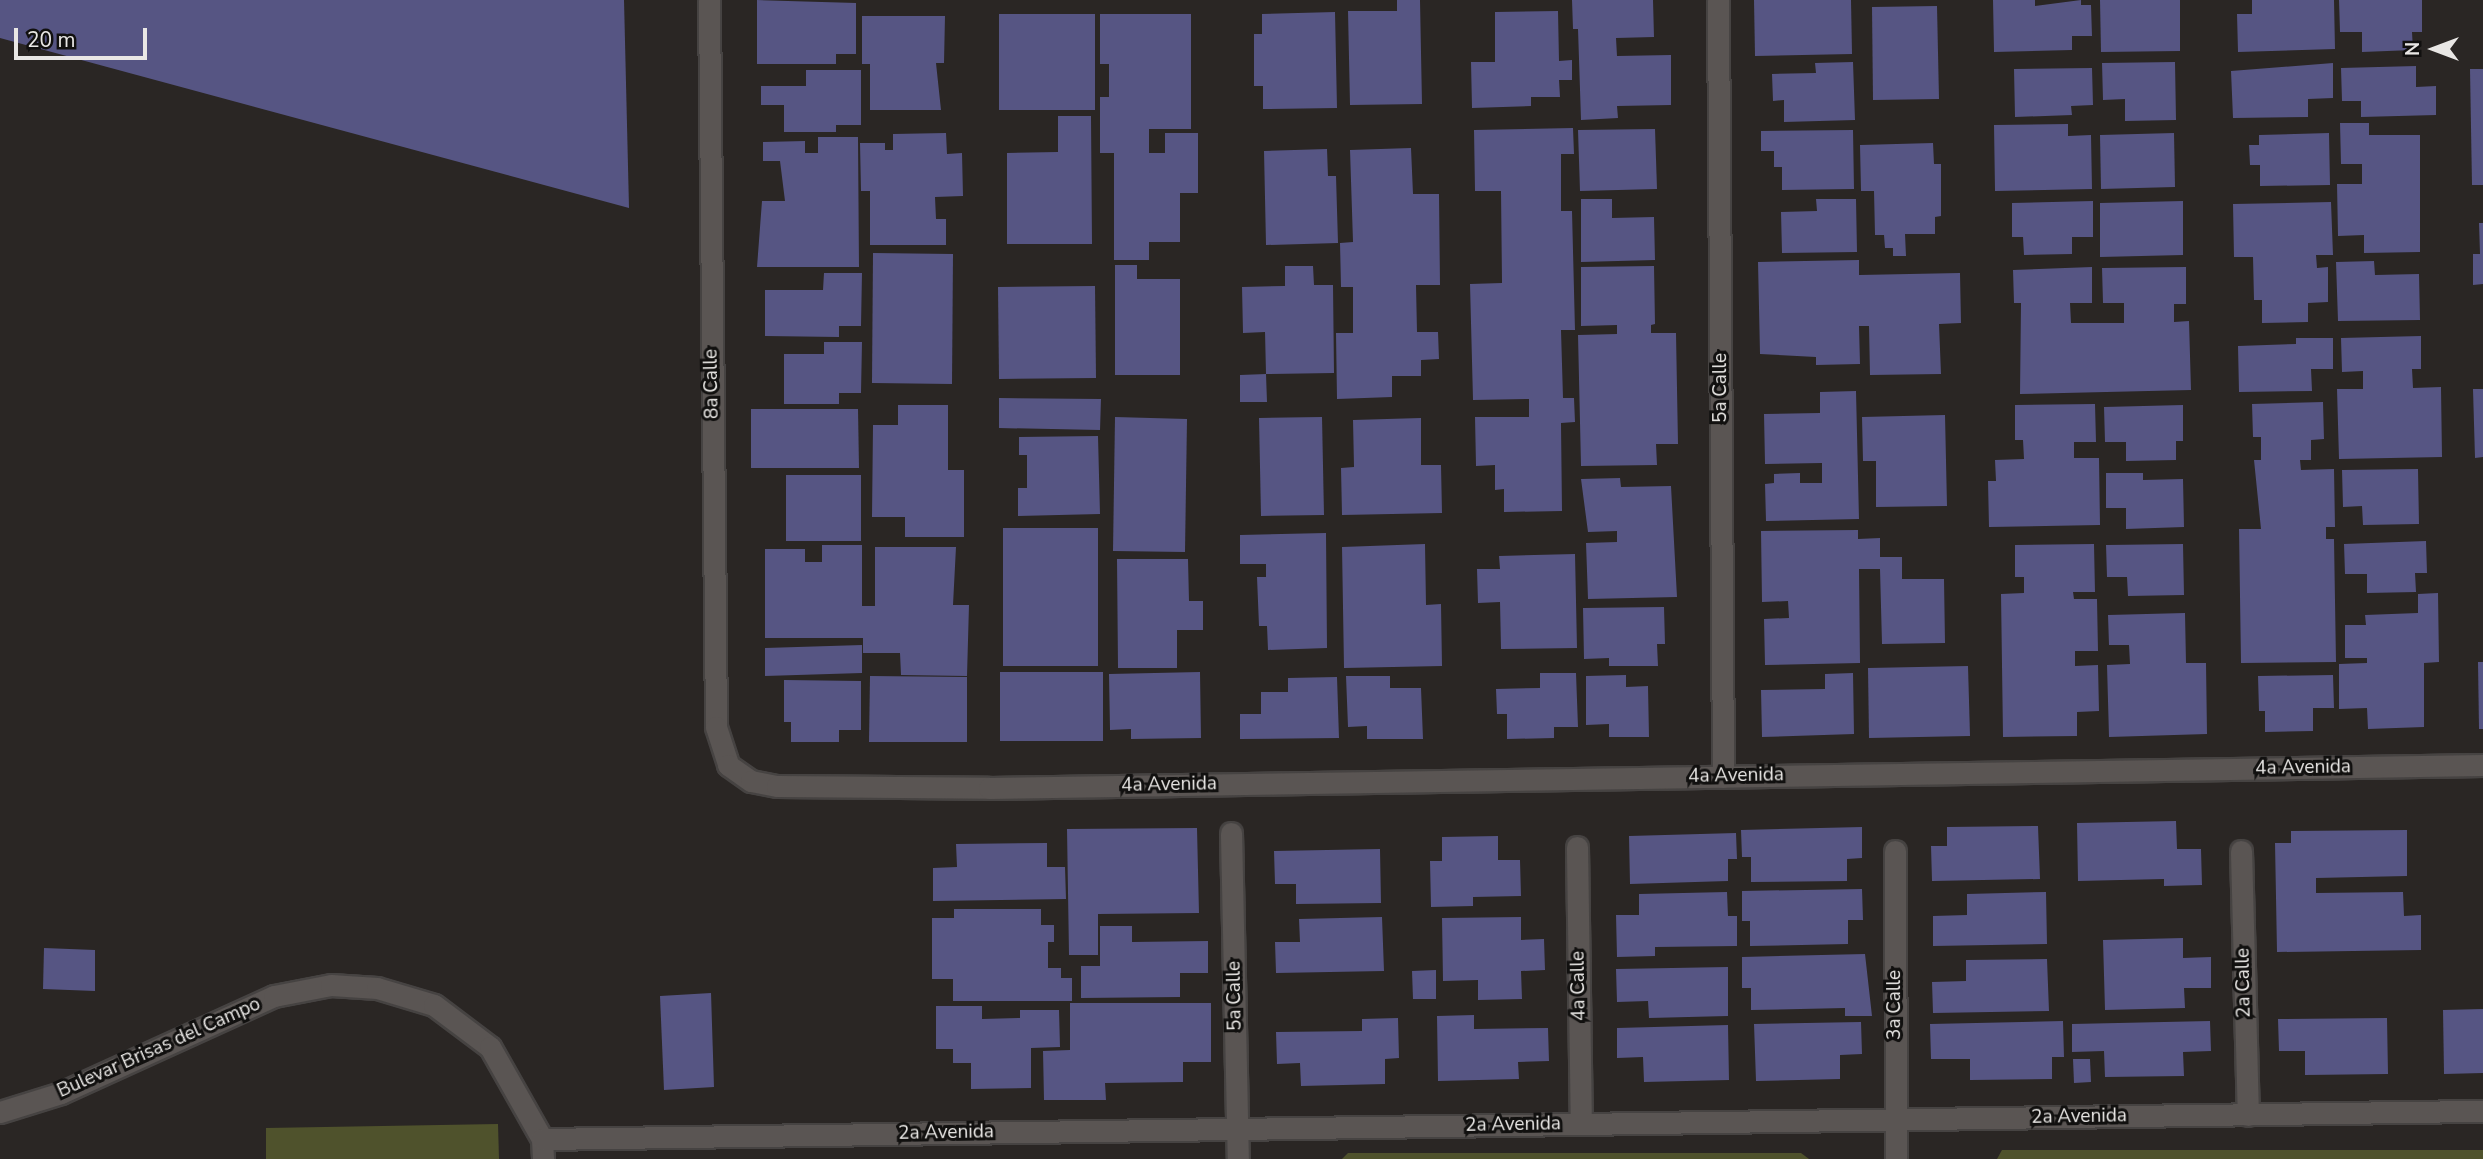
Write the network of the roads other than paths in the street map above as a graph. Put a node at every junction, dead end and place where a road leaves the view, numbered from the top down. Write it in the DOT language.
graph roads {
  1 [pos="709,0"];
  2 [pos="1718,0"];
  3 [pos="729,765"];
  4 [pos="2483,765"];
  5 [pos="1723,777"];
  6 [pos="1231,833"];
  7 [pos="1577,847"];
  8 [pos="1895,851"];
  9 [pos="2241,851"];
  10 [pos="2483,1111"];
  11 [pos="0,1112"];
  12 [pos="2248,1115"];
  13 [pos="1896,1120"];
  14 [pos="1580,1124"];
  15 [pos="1237,1129"];
  16 [pos="543,1149"];
  17 [pos="1238,1159"];
  18 [pos="1896,1159"];
  1 -- 3 [label="street, 8a Calle"];
  2 -- 5 [label="street, 5a Calle"];
  3 -- 5 [label="street, 4a Avenida"];
  4 -- 5 [label="street, 4a Avenida"];
  6 -- 15 [label="street, 5a Calle"];
  7 -- 14 [label="street, 4a Calle"];
  8 -- 13 [label="street, 3a Calle"];
  9 -- 12 [label="street, 2a Calle"];
  10 -- 12 [label="street, 2a Avenida"];
  11 -- 16 [label="street, Bulevar Brisas del Campo"];
  12 -- 13 [label="street, 2a Avenida"];
  13 -- 14 [label="street, 2a Avenida"];
  13 -- 18 [label="street, 3a Calle"];
  14 -- 15 [label="street, 2a Avenida"];
  15 -- 16 [label="street, 2a Avenida"];
  15 -- 17 [label="street, 5a Calle"];
}
